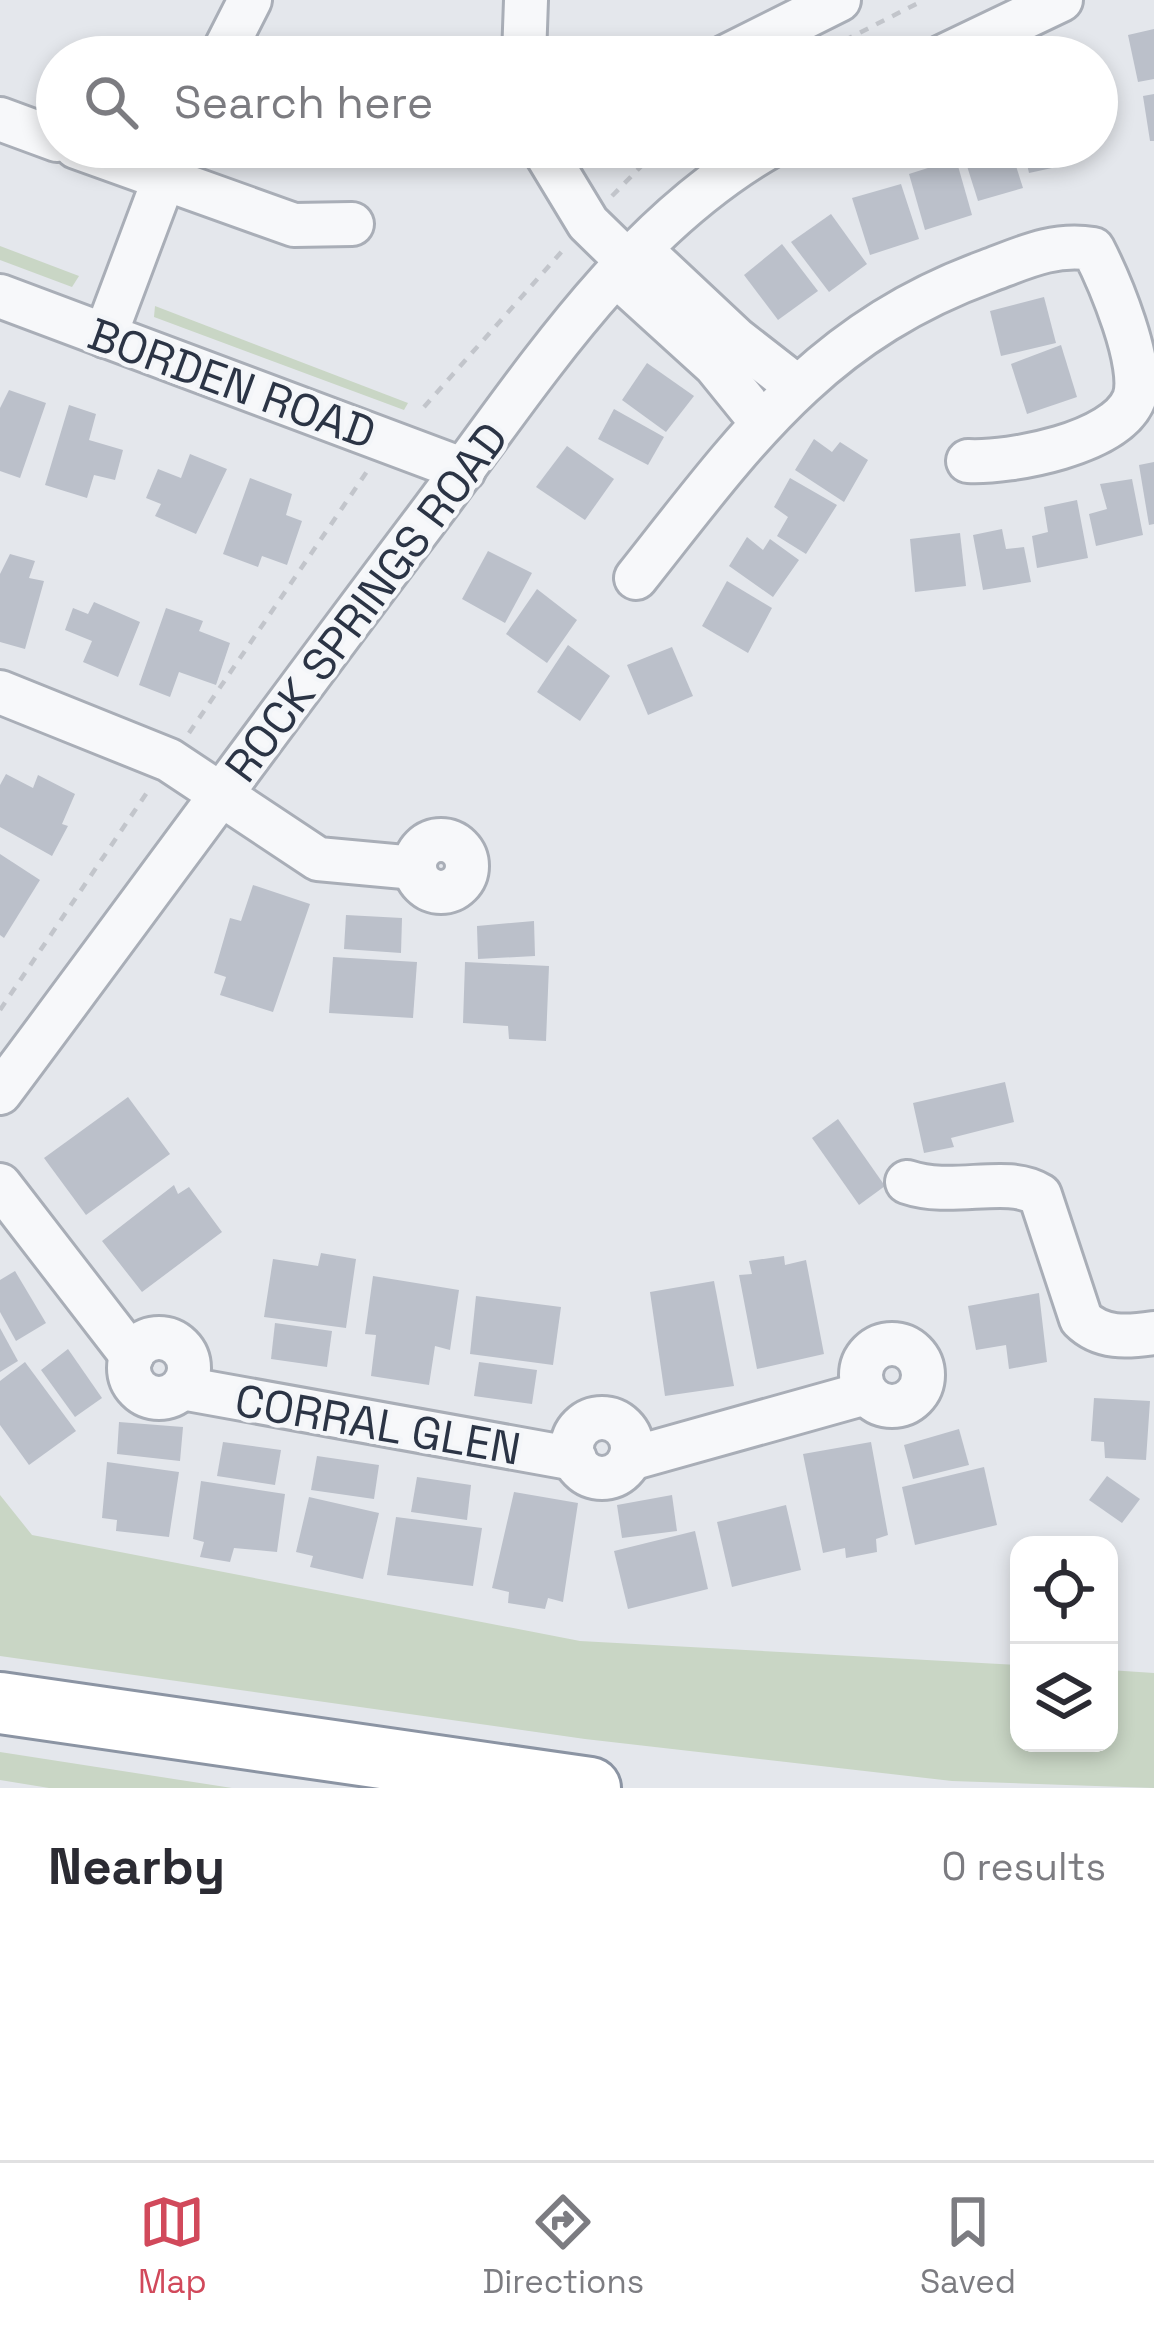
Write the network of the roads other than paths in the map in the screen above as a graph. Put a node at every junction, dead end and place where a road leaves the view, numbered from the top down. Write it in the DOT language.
graph roads {
  1 [pos="250,0"];
  2 [pos="526,0"];
  3 [pos="839,0"];
  4 [pos="1061,0"];
  5 [pos="232,36"];
  6 [pos="525,36"];
  7 [pos="767,36"];
  8 [pos="986,36"];
  9 [pos="0,119"];
  10 [pos="36,132"];
  11 [pos="166,168"];
  12 [pos="180,168"];
  13 [pos="555,168"];
  14 [pos="739,168"];
  15 [pos="352,224"];
  16 [pos="628,262"];
  17 [pos="0,296"];
  18 [pos="105,336"];
  19 [pos="736,363"];
  20 [pos="795,385"];
  21 [pos="762,423"];
  22 [pos="968,461"];
  23 [pos="464,470"];
  24 [pos="636,578"];
  25 [pos="0,692"];
  26 [pos="220,796"];
  27 [pos="415,868"];
  28 [pos="0,1093"];
  29 [pos="907,1182"];
  30 [pos="0,1185"];
  31 [pos="1154,1333"];
  32 [pos="866,1393"];
  33 [pos="0,1703"];
  34 [pos="590,1788"];
  1 -- 5 [label="street"];
  2 -- 6 [label="street"];
  3 -- 7 [label="street"];
  4 -- 8 [label="street"];
  9 -- 10 [label="street"];
  11 -- 18 [label="street"];
  12 -- 15 [label="street"];
  13 -- 16 [label="street"];
  14 -- 16 [label="street, ROCK SPRINGS ROAD"];
  16 -- 19 [label="street"];
  16 -- 23 [label="street, ROCK SPRINGS ROAD"];
  17 -- 18 [label="street, BORDEN ROAD"];
  18 -- 23 [label="street, BORDEN ROAD"];
  19 -- 20 [label="street"];
  19 -- 21 [label="street"];
  20 -- 21 [label="street"];
  20 -- 22 [label="street"];
  21 -- 24 [label="street"];
  23 -- 26 [label="street, ROCK SPRINGS ROAD"];
  25 -- 26 [label="street"];
  26 -- 27 [label="street"];
  26 -- 28 [label="street, ROCK SPRINGS ROAD"];
  29 -- 31 [label="street"];
  30 -- 32 [label="street, CORRAL GLEN"];
  33 -- 34 [label="highway"];
}
